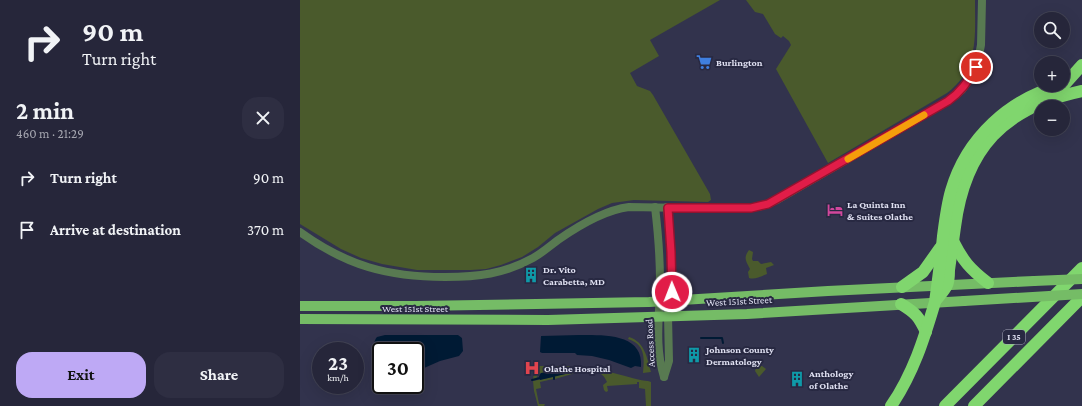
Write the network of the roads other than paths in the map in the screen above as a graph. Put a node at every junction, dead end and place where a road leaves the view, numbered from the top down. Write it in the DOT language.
graph roads {
  1 [pos="982,0"];
  2 [pos="1082,65"];
  3 [pos="1070,78"];
  4 [pos="1082,81"];
  5 [pos="1070,84"];
  6 [pos="1082,91"];
  7 [pos="1039,92"];
  8 [pos="656,208"];
  9 [pos="668,208"];
  10 [pos="300,232"];
  11 [pos="948,243"];
  12 [pos="1082,268"];
  13 [pos="1082,279"];
  14 [pos="988,284"];
  15 [pos="942,285"];
  16 [pos="902,287"];
  17 [pos="1082,296"];
  18 [pos="660,301"];
  19 [pos="672,301"];
  20 [pos="935,302"];
  21 [pos="901,304"];
  22 [pos="300,306"];
  23 [pos="663,316"];
  24 [pos="300,319"];
  25 [pos="926,332"];
  26 [pos="891,406"];
  27 [pos="945,406"];
  28 [pos="974,406"];
  1 -- 9 [label="street"];
  2 -- 3 [label="highway"];
  4 -- 5 [label="highway"];
  6 -- 11 [label="highway"];
  7 -- 11 [label="highway"];
  8 -- 9 [label="street"];
  8 -- 10 [label="street"];
  8 -- 18 [label="street, Access Road"];
  9 -- 19 [label="street, Access Road"];
  11 -- 14 [label="highway"];
  11 -- 15 [label="highway"];
  11 -- 16 [label="highway"];
  12 -- 27 [label="highway, I 35"];
  13 -- 14 [label="main road, West 151st Street, bridge"];
  14 -- 15 [label="main road, West 151st Street"];
  15 -- 16 [label="main road, West 151st Street"];
  15 -- 20 [label="highway"];
  16 -- 19 [label="main road, West 151st Street"];
  17 -- 20 [label="main road, West 151st Street, bridge"];
  17 -- 28 [label="highway, I 35"];
  18 -- 19 [label="main road, West 151st Street"];
  18 -- 22 [label="main road, West 151st Street"];
  18 -- 23 [label="street, Access Road"];
  19 -- 23 [label="street, Access Road"];
  20 -- 21 [label="main road, West 151st Street"];
  20 -- 25 [label="highway"];
  21 -- 23 [label="main road, West 151st Street"];
  21 -- 25 [label="highway"];
  23 -- 23 [label="street, Access Road"];
  23 -- 24 [label="main road, West 151st Street"];
  25 -- 26 [label="highway"];
}
